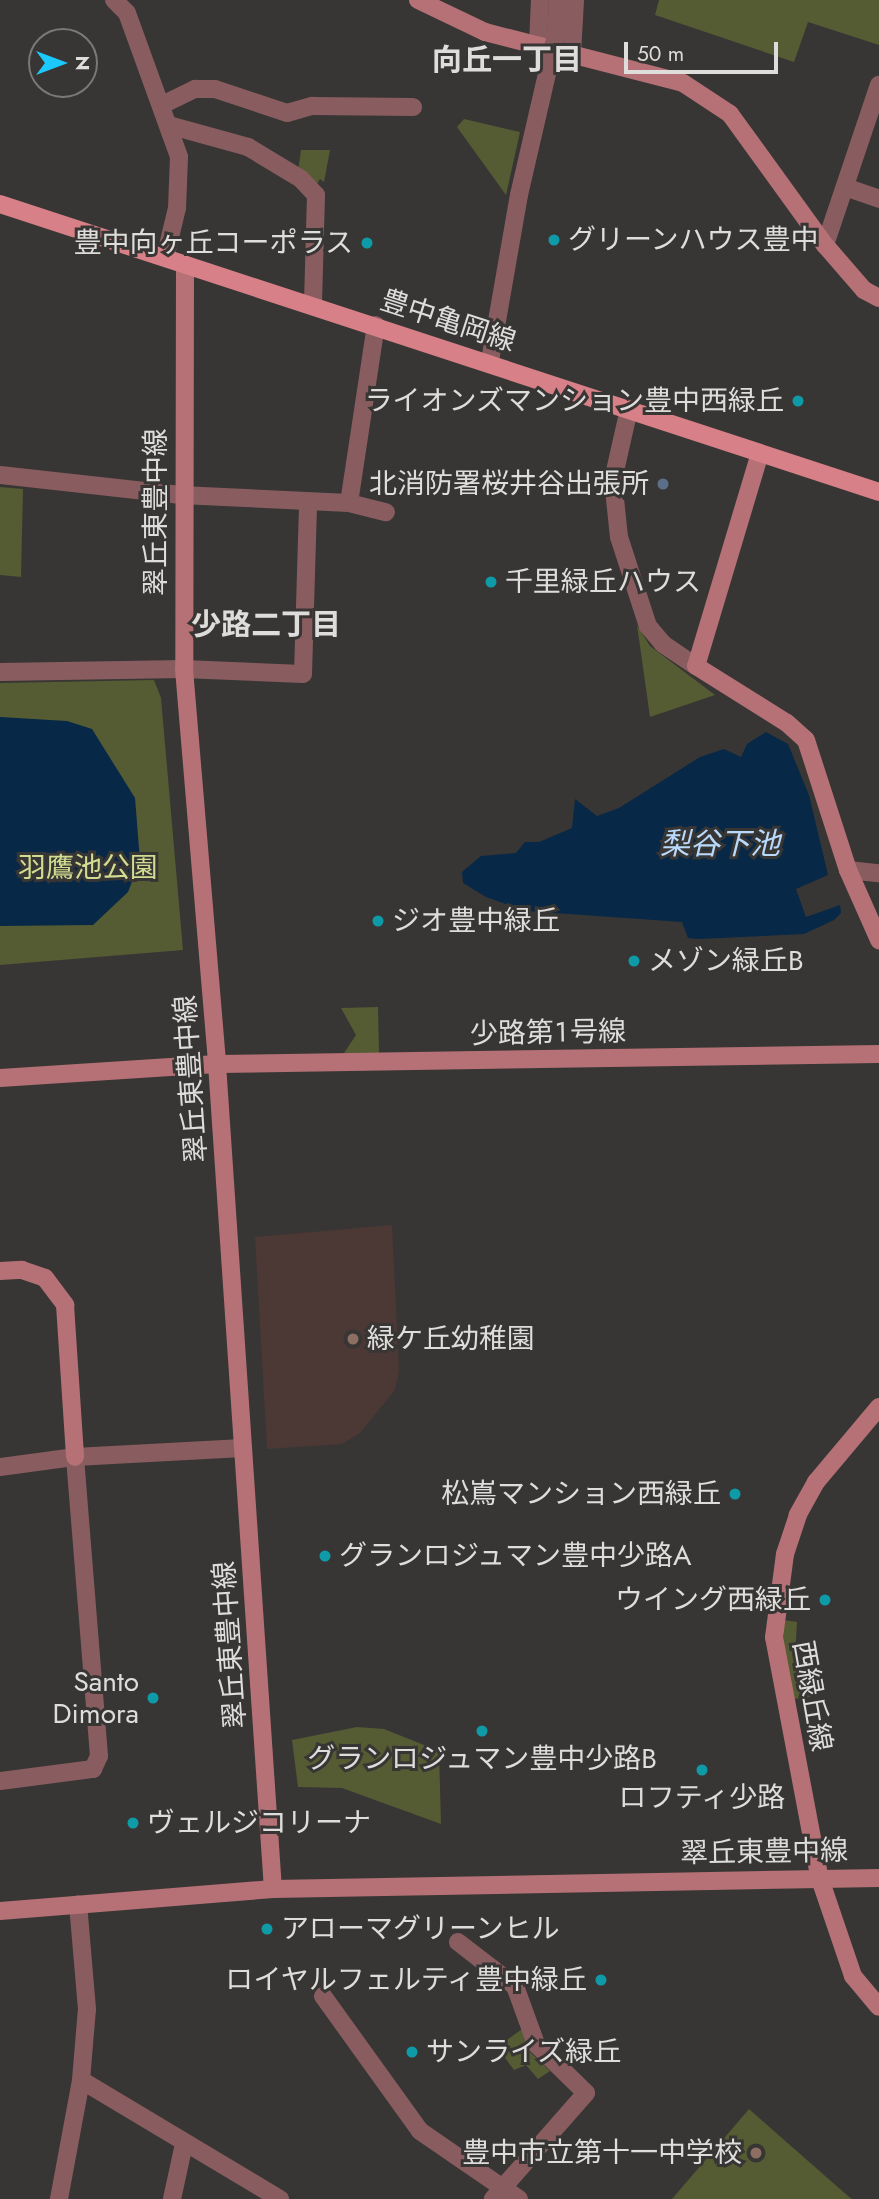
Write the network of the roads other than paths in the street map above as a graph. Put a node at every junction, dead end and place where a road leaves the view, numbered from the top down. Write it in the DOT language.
graph roads {
  1 [pos="114,0"];
  2 [pos="418,0"];
  3 [pos="540,0"];
  4 [pos="558,0"];
  5 [pos="575,0"];
  6 [pos="538,45"];
  7 [pos="572,54"];
  8 [pos="879,85"];
  9 [pos="162,104"];
  10 [pos="413,107"];
  11 [pos="172,126"];
  12 [pos="845,187"];
  13 [pos="879,198"];
  14 [pos="0,204"];
  15 [pos="825,245"];
  16 [pos="165,258"];
  17 [pos="185,265"];
  18 [pos="879,298"];
  19 [pos="313,305"];
  20 [pos="376,325"];
  21 [pos="490,361"];
  22 [pos="629,409"];
  23 [pos="760,453"];
  24 [pos="0,475"];
  25 [pos="879,492"];
  26 [pos="181,495"];
  27 [pos="308,503"];
  28 [pos="349,503"];
  29 [pos="386,512"];
  30 [pos="696,666"];
  31 [pos="184,669"];
  32 [pos="0,672"];
  33 [pos="848,870"];
  34 [pos="879,873"];
  35 [pos="879,940"];
  36 [pos="879,1054"];
  37 [pos="217,1064"];
  38 [pos="0,1078"];
  39 [pos="0,1271"];
  40 [pos="877,1415"];
  41 [pos="243,1448"];
  42 [pos="75,1457"];
  43 [pos="0,1467"];
  44 [pos="0,1781"];
  45 [pos="819,1876"];
  46 [pos="879,1878"];
  47 [pos="273,1889"];
  48 [pos="78,1904"];
  49 [pos="0,1911"];
  50 [pos="458,1942"];
  51 [pos="323,1996"];
  52 [pos="879,2007"];
  53 [pos="81,2080"];
  54 [pos="184,2144"];
  55 [pos="497,2193"];
  56 [pos="59,2199"];
  57 [pos="172,2199"];
  58 [pos="280,2199"];
  59 [pos="519,2199"];
  1 -- 9 [label="street"];
  2 -- 6 [label="street"];
  3 -- 6 [label="street"];
  4 -- 21 [label="street, bridge"];
  5 -- 7 [label="street"];
  6 -- 7 [label="street"];
  7 -- 15 [label="street"];
  8 -- 12 [label="street"];
  9 -- 10 [label="street"];
  9 -- 11 [label="street"];
  11 -- 16 [label="street"];
  11 -- 19 [label="street"];
  12 -- 13 [label="street"];
  12 -- 15 [label="street"];
  14 -- 16 [label="main road, 豊中亀岡線"];
  15 -- 18 [label="street"];
  16 -- 17 [label="main road, 豊中亀岡線"];
  17 -- 19 [label="main road, 豊中亀岡線"];
  17 -- 26 [label="street, 翠丘東豊中線"];
  19 -- 20 [label="main road, 豊中亀岡線"];
  20 -- 21 [label="main road, 豊中亀岡線"];
  20 -- 28 [label="street"];
  21 -- 22 [label="main road, 豊中亀岡線"];
  22 -- 23 [label="main road, 豊中亀岡線"];
  22 -- 30 [label="street"];
  23 -- 25 [label="main road, 豊中亀岡線"];
  23 -- 30 [label="street"];
  24 -- 26 [label="street"];
  26 -- 27 [label="street"];
  26 -- 31 [label="street, 翠丘東豊中線"];
  27 -- 28 [label="street"];
  27 -- 31 [label="street"];
  28 -- 29 [label="street"];
  30 -- 33 [label="street"];
  31 -- 32 [label="street"];
  31 -- 37 [label="street, 翠丘東豊中線"];
  33 -- 34 [label="street"];
  33 -- 35 [label="street"];
  36 -- 37 [label="street, 少路第１号線"];
  37 -- 38 [label="street, 少路第１号線"];
  37 -- 41 [label="street, 翠丘東豊中線"];
  39 -- 42 [label="street"];
  40 -- 45 [label="street, 西緑丘線"];
  41 -- 42 [label="street"];
  41 -- 47 [label="street, 翠丘東豊中線"];
  42 -- 43 [label="street"];
  42 -- 44 [label="street"];
  45 -- 46 [label="street, 翠丘東豊中線"];
  45 -- 47 [label="street, 翠丘東豊中線"];
  45 -- 52 [label="street, 西緑丘線"];
  47 -- 48 [label="street, 翠丘東豊中線"];
  48 -- 49 [label="street, 翠丘東豊中線"];
  48 -- 53 [label="street"];
  50 -- 55 [label="street"];
  51 -- 55 [label="street"];
  53 -- 54 [label="street"];
  53 -- 56 [label="street"];
  54 -- 57 [label="street"];
  54 -- 58 [label="street"];
  55 -- 59 [label="street"];
}
